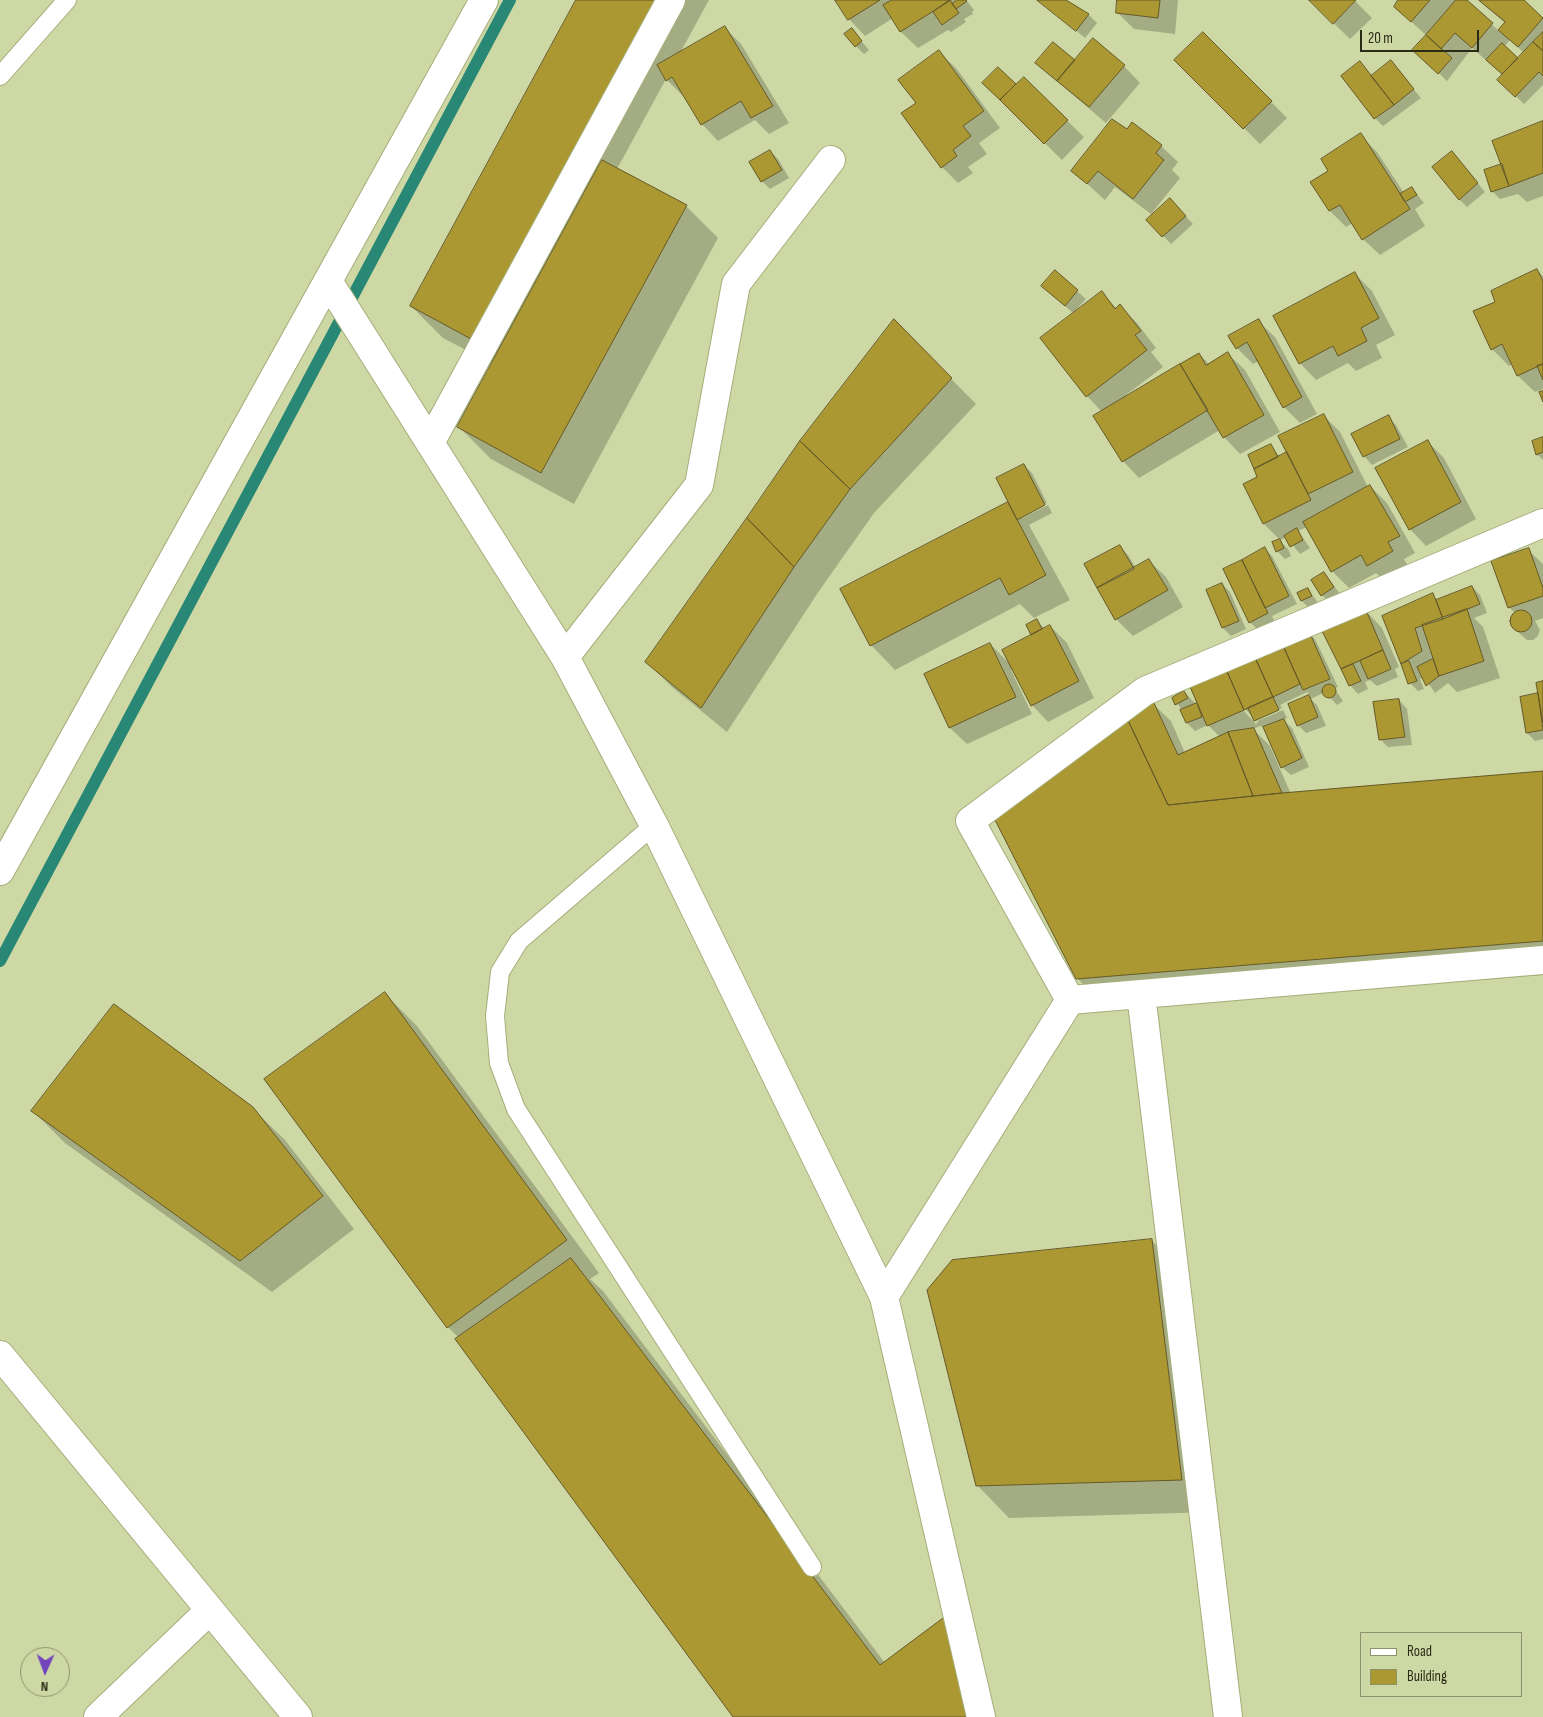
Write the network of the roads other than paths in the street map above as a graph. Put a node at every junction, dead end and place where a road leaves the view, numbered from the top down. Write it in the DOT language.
graph roads {
  1 [pos="67,0"];
  2 [pos="484,0"];
  3 [pos="671,0"];
  4 [pos="0,76"];
  5 [pos="831,160"];
  6 [pos="335,291"];
  7 [pos="430,443"];
  8 [pos="1543,523"];
  9 [pos="565,657"];
  10 [pos="654,825"];
  11 [pos="0,871"];
  12 [pos="1543,960"];
  13 [pos="1141,994"];
  14 [pos="1070,1000"];
  15 [pos="884,1298"];
  16 [pos="0,1355"];
  17 [pos="812,1567"];
  18 [pos="210,1610"];
  19 [pos="98,1717"];
  20 [pos="298,1717"];
  21 [pos="981,1717"];
  22 [pos="1228,1717"];
  1 -- 4 [label="lane"];
  2 -- 6 [label="street"];
  3 -- 7 [label="street"];
  5 -- 9 [label="street"];
  6 -- 7 [label="street"];
  6 -- 11 [label="street"];
  7 -- 9 [label="street"];
  8 -- 14 [label="street"];
  9 -- 10 [label="street"];
  10 -- 15 [label="street"];
  10 -- 17 [label="lane"];
  12 -- 13 [label="street"];
  13 -- 14 [label="street"];
  13 -- 22 [label="street"];
  14 -- 15 [label="street"];
  15 -- 21 [label="street"];
  16 -- 18 [label="street"];
  18 -- 19 [label="street"];
  18 -- 20 [label="street"];
}
